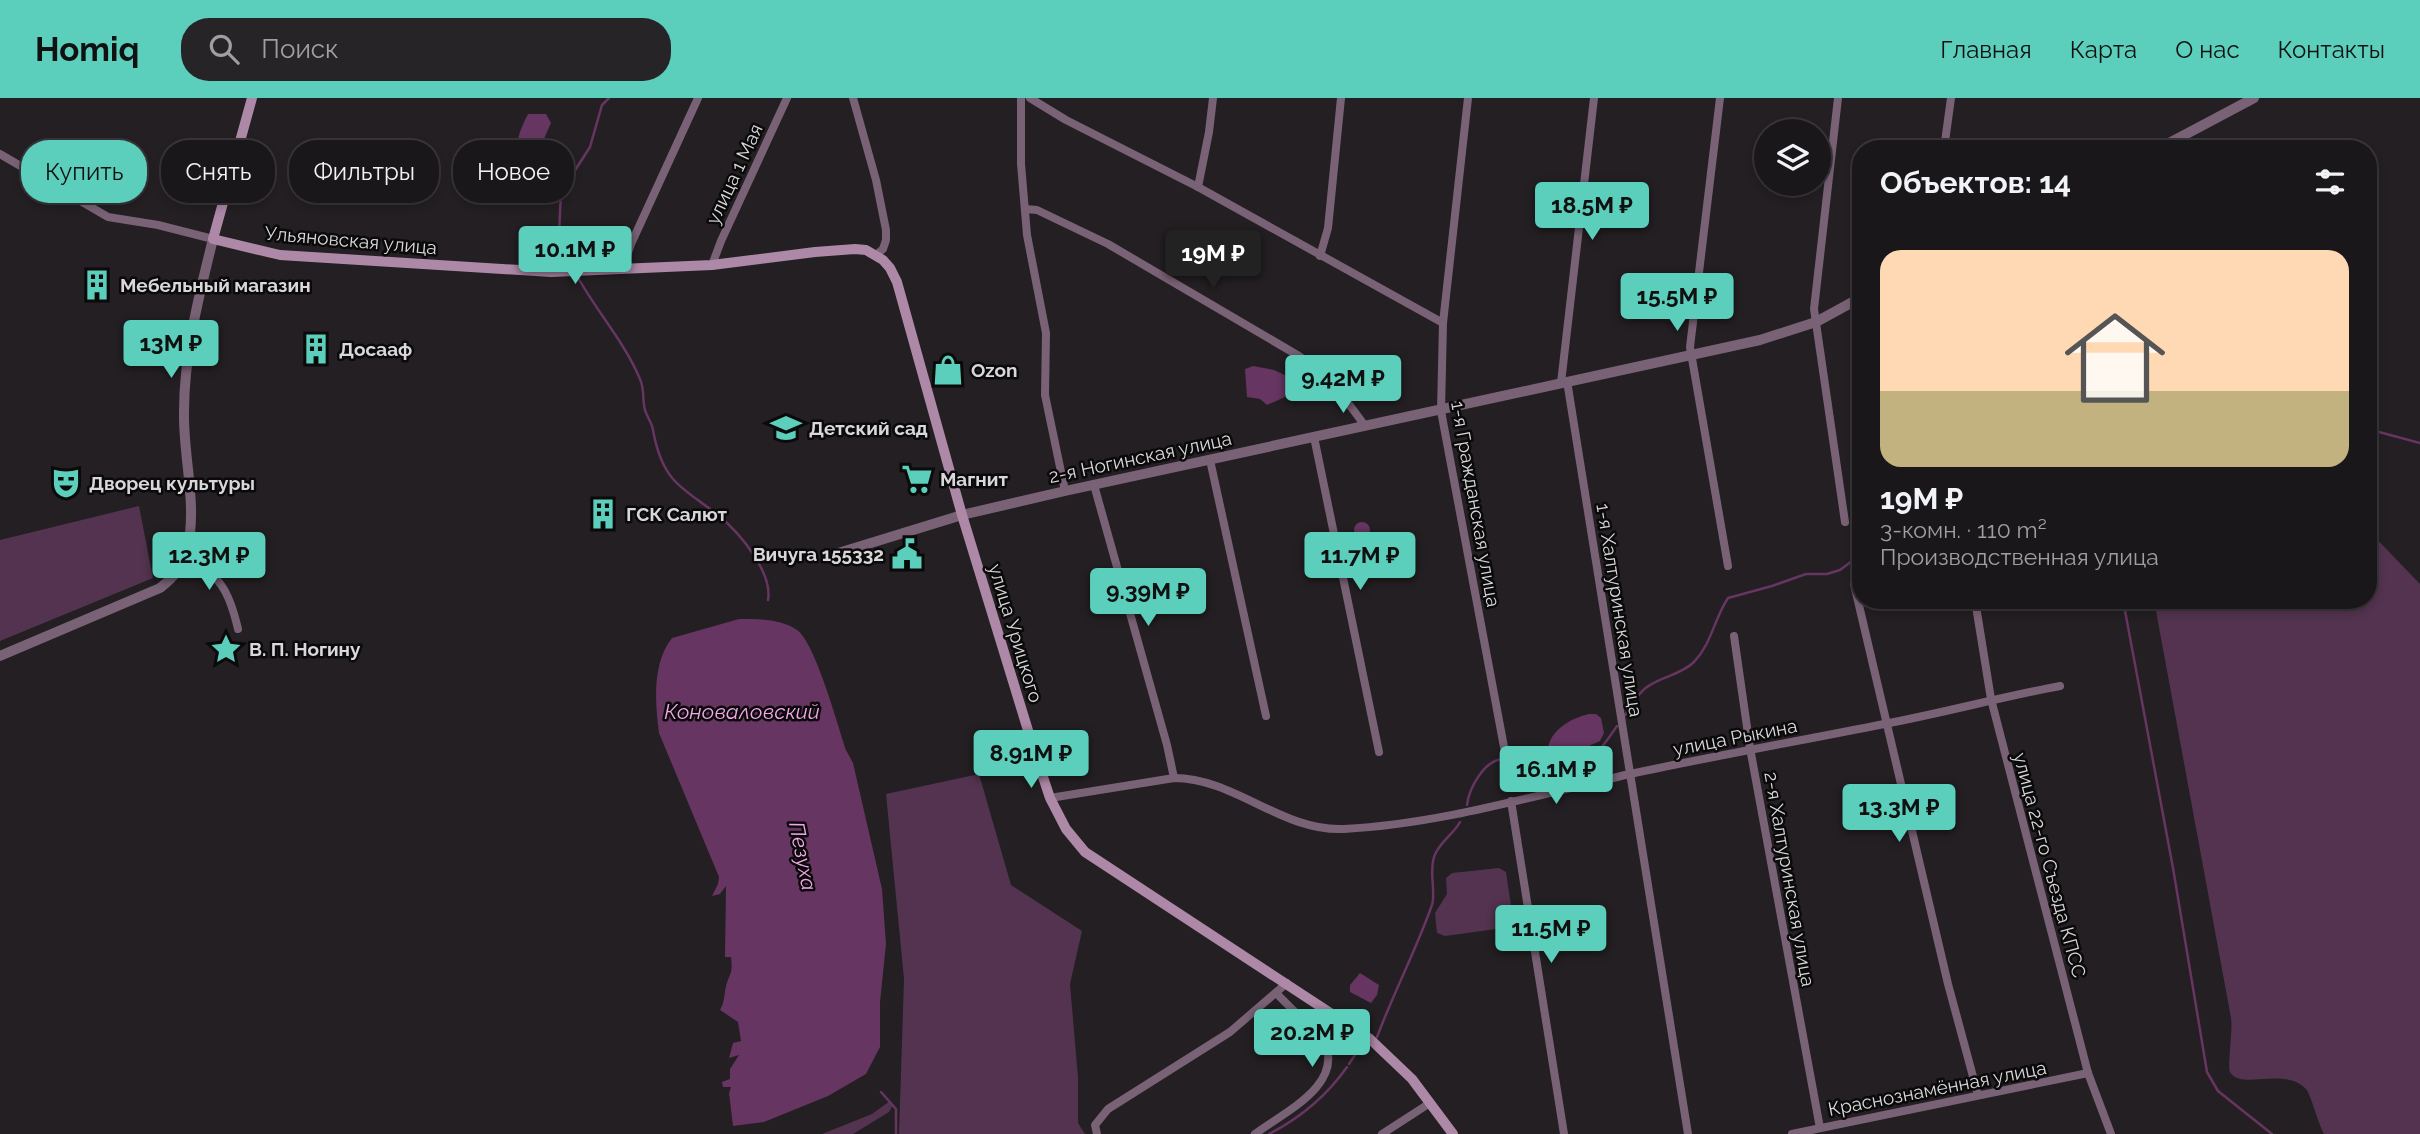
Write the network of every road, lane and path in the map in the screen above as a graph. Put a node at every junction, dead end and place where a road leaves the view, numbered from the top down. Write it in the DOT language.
graph roads {
  1 [pos="252,98"];
  2 [pos="698,98"];
  3 [pos="787,98"];
  4 [pos="853,98"];
  5 [pos="1021,98"];
  6 [pos="1030,98"];
  7 [pos="1213,98"];
  8 [pos="1341,98"];
  9 [pos="1468,98"];
  10 [pos="1594,98"];
  11 [pos="1720,98"];
  12 [pos="1838,98"];
  13 [pos="1951,98"];
  14 [pos="2254,98"];
  15 [pos="1945,140"];
  16 [pos="2175,140"];
  17 [pos="0,154"];
  18 [pos="1198,187"];
  19 [pos="1025,209"];
  20 [pos="213,239"];
  21 [pos="876,255"];
  22 [pos="1320,256"];
  23 [pos="712,265"];
  24 [pos="622,270"];
  25 [pos="1852,302"];
  26 [pos="1816,322"];
  27 [pos="1443,323"];
  28 [pos="1691,356"];
  29 [pos="1564,382"];
  30 [pos="1441,411"];
  31 [pos="1365,426"];
  32 [pos="1314,437"];
  33 [pos="1210,460"];
  34 [pos="1094,485"];
  35 [pos="1065,491"];
  36 [pos="962,515"];
  37 [pos="1845,522"];
  38 [pos="187,553"];
  39 [pos="835,554"];
  40 [pos="1728,566"];
  41 [pos="1860,609"];
  42 [pos="1976,609"];
  43 [pos="238,629"];
  44 [pos="1734,636"];
  45 [pos="0,656"];
  46 [pos="2060,686"];
  47 [pos="1991,699"];
  48 [pos="1266,716"];
  49 [pos="1886,724"];
  50 [pos="1504,747"];
  51 [pos="1750,748"];
  52 [pos="1378,752"];
  53 [pos="1632,774"];
  54 [pos="1174,778"];
  55 [pos="1050,798"];
  56 [pos="1511,801"];
  57 [pos="1287,983"];
  58 [pos="1276,993"];
  59 [pos="2088,1073"];
  60 [pos="1978,1095"];
  61 [pos="1430,1103"];
  62 [pos="1820,1128"];
  63 [pos="1096,1129"];
  64 [pos="1255,1134"];
  65 [pos="1382,1134"];
  66 [pos="1452,1134"];
  67 [pos="1564,1134"];
  68 [pos="1688,1134"];
  69 [pos="1792,1134"];
  70 [pos="2111,1134"];
  1 -- 20 [label="main road"];
  2 -- 24 [label="street"];
  3 -- 23 [label="street, улица 1 Мая"];
  4 -- 21 [label="street"];
  5 -- 19 [label="street"];
  6 -- 18 [label="street"];
  7 -- 18 [label="street"];
  8 -- 22 [label="street"];
  9 -- 27 [label="street, 1-я Гражданская улица"];
  10 -- 29 [label="street, 1-я Халтуринская улица"];
  11 -- 28 [label="street"];
  12 -- 26 [label="street"];
  13 -- 15 [label="street"];
  14 -- 16 [label="street"];
  17 -- 20 [label="street, Ульяновская улица"];
  18 -- 22 [label="street"];
  19 -- 31 [label="street"];
  19 -- 35 [label="street"];
  20 -- 24 [label="main road, Ульяновская улица"];
  20 -- 38 [label="street"];
  21 -- 23 [label="main road, Ульяновская улица"];
  21 -- 36 [label="main road, улица Урицкого"];
  22 -- 27 [label="street"];
  23 -- 24 [label="main road, Ульяновская улица"];
  25 -- 26 [label="street, 2-я Ногинская улица"];
  26 -- 28 [label="street, 2-я Ногинская улица"];
  26 -- 37 [label="street"];
  27 -- 30 [label="street, 1-я Гражданская улица"];
  28 -- 29 [label="street, 2-я Ногинская улица"];
  28 -- 40 [label="street"];
  29 -- 30 [label="street, 2-я Ногинская улица"];
  29 -- 53 [label="street, 1-я Халтуринская улица"];
  30 -- 31 [label="street, 2-я Ногинская улица"];
  30 -- 50 [label="street, 1-я Гражданская улица"];
  31 -- 32 [label="street, 2-я Ногинская улица"];
  32 -- 33 [label="street, 2-я Ногинская улица"];
  32 -- 52 [label="street"];
  33 -- 34 [label="street, 2-я Ногинская улица"];
  33 -- 48 [label="street"];
  34 -- 35 [label="street, 2-я Ногинская улица"];
  34 -- 54 [label="street"];
  35 -- 36 [label="street, 2-я Ногинская улица"];
  36 -- 39 [label="street, 2-я Ногинская улица"];
  36 -- 55 [label="main road, улица Урицкого"];
  38 -- 43 [label="street"];
  38 -- 45 [label="street"];
  41 -- 49 [label="street"];
  42 -- 47 [label="street, улица 22-го Съезда КПСС"];
  44 -- 51 [label="street, 2-я Халтуринская улица"];
  46 -- 47 [label="street, улица Рыкина"];
  47 -- 49 [label="street, улица Рыкина"];
  47 -- 59 [label="street, улица 22-го Съезда КПСС"];
  49 -- 51 [label="street, улица Рыкина"];
  49 -- 60 [label="street"];
  51 -- 53 [label="street, улица Рыкина"];
  51 -- 62 [label="street, 2-я Халтуринская улица"];
  53 -- 56 [label="street, улица Рыкина"];
  53 -- 68 [label="street, 1-я Халтуринская улица"];
  54 -- 55 [label="street, улица Рыкина"];
  54 -- 56 [label="street, улица Рыкина"];
  55 -- 57 [label="main road, улица Урицкого"];
  56 -- 67 [label="street"];
  57 -- 58 [label="street"];
  57 -- 61 [label="main road, улица Урицкого"];
  58 -- 63 [label="street"];
  58 -- 64 [label="street"];
  59 -- 60 [label="street, Краснознамённая улица"];
  59 -- 70 [label="street, улица 22-го Съезда КПСС"];
  60 -- 62 [label="street, Краснознамённая улица"];
  61 -- 65 [label="street"];
  61 -- 66 [label="main road, улица Урицкого"];
  62 -- 69 [label="street, Краснознамённая улица"];
}
